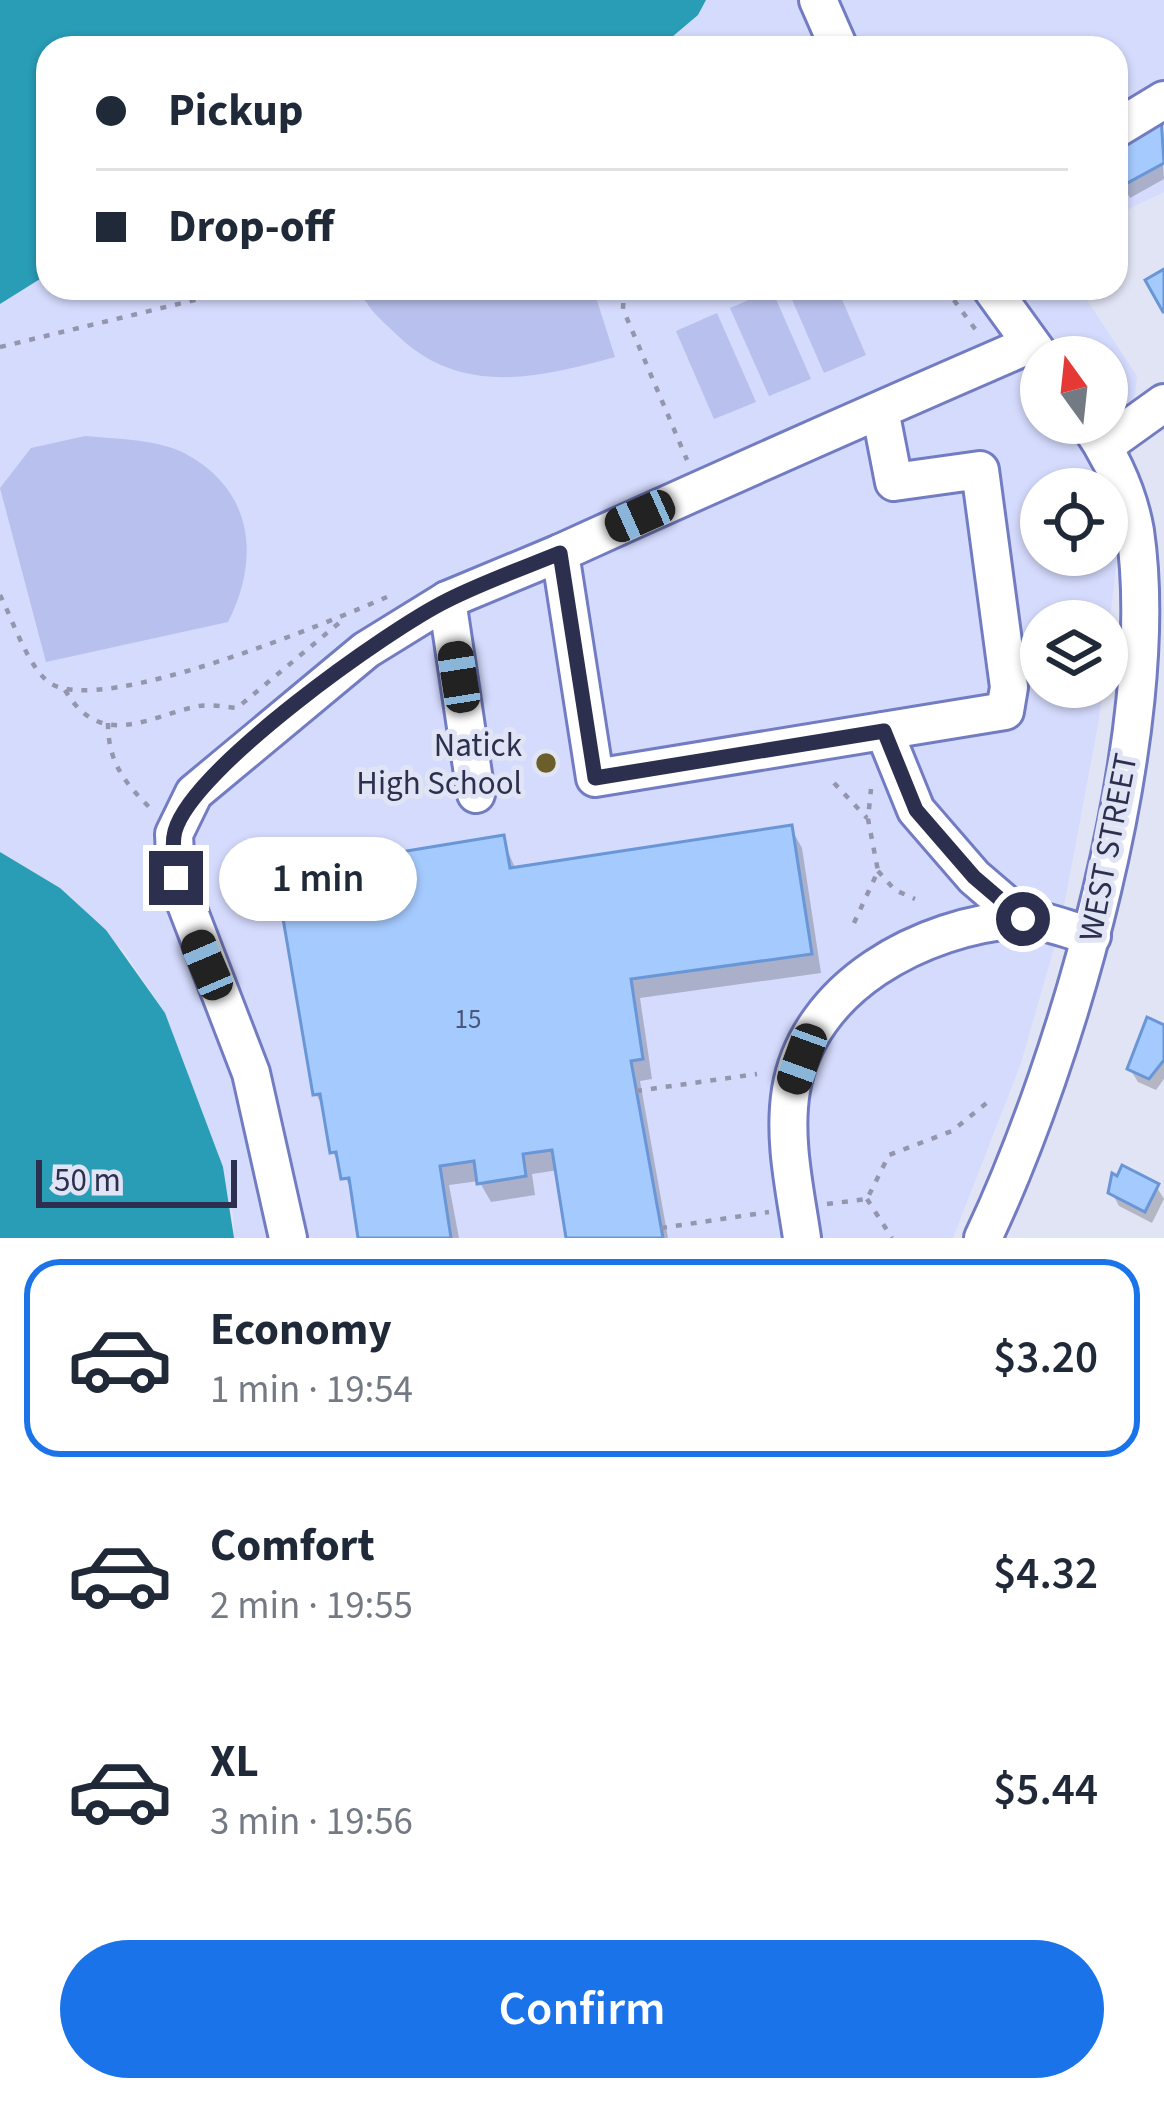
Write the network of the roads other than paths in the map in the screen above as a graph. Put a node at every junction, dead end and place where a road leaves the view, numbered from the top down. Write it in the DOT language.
graph roads {
  1 [pos="818,0"];
  2 [pos="834,36"];
  3 [pos="1164,100"];
  4 [pos="1128,122"];
  5 [pos="1000,300"];
  6 [pos="1026,336"];
  7 [pos="1020,357"];
  8 [pos="1164,403"];
  9 [pos="880,410"];
  10 [pos="1128,419"];
  11 [pos="1100,444"];
  12 [pos="560,553"];
  13 [pos="447,600"];
  14 [pos="884,731"];
  15 [pos="476,794"];
  16 [pos="1023,919"];
  17 [pos="1092,936"];
  18 [pos="800,1223"];
  19 [pos="288,1238"];
  20 [pos="982,1238"];
  1 -- 2 [label="street"];
  3 -- 4 [label="street"];
  5 -- 6 [label="street"];
  7 -- 9 [label="street"];
  8 -- 10 [label="street, WEST STREET"];
  9 -- 12 [label="street"];
  9 -- 14 [label="street"];
  11 -- 17 [label="street, WEST STREET"];
  12 -- 13 [label="street"];
  12 -- 14 [label="street"];
  13 -- 15 [label="street"];
  13 -- 19 [label="street"];
  14 -- 16 [label="street"];
  16 -- 17 [label="street"];
  16 -- 18 [label="street"];
  17 -- 20 [label="street, WEST STREET"];
}
